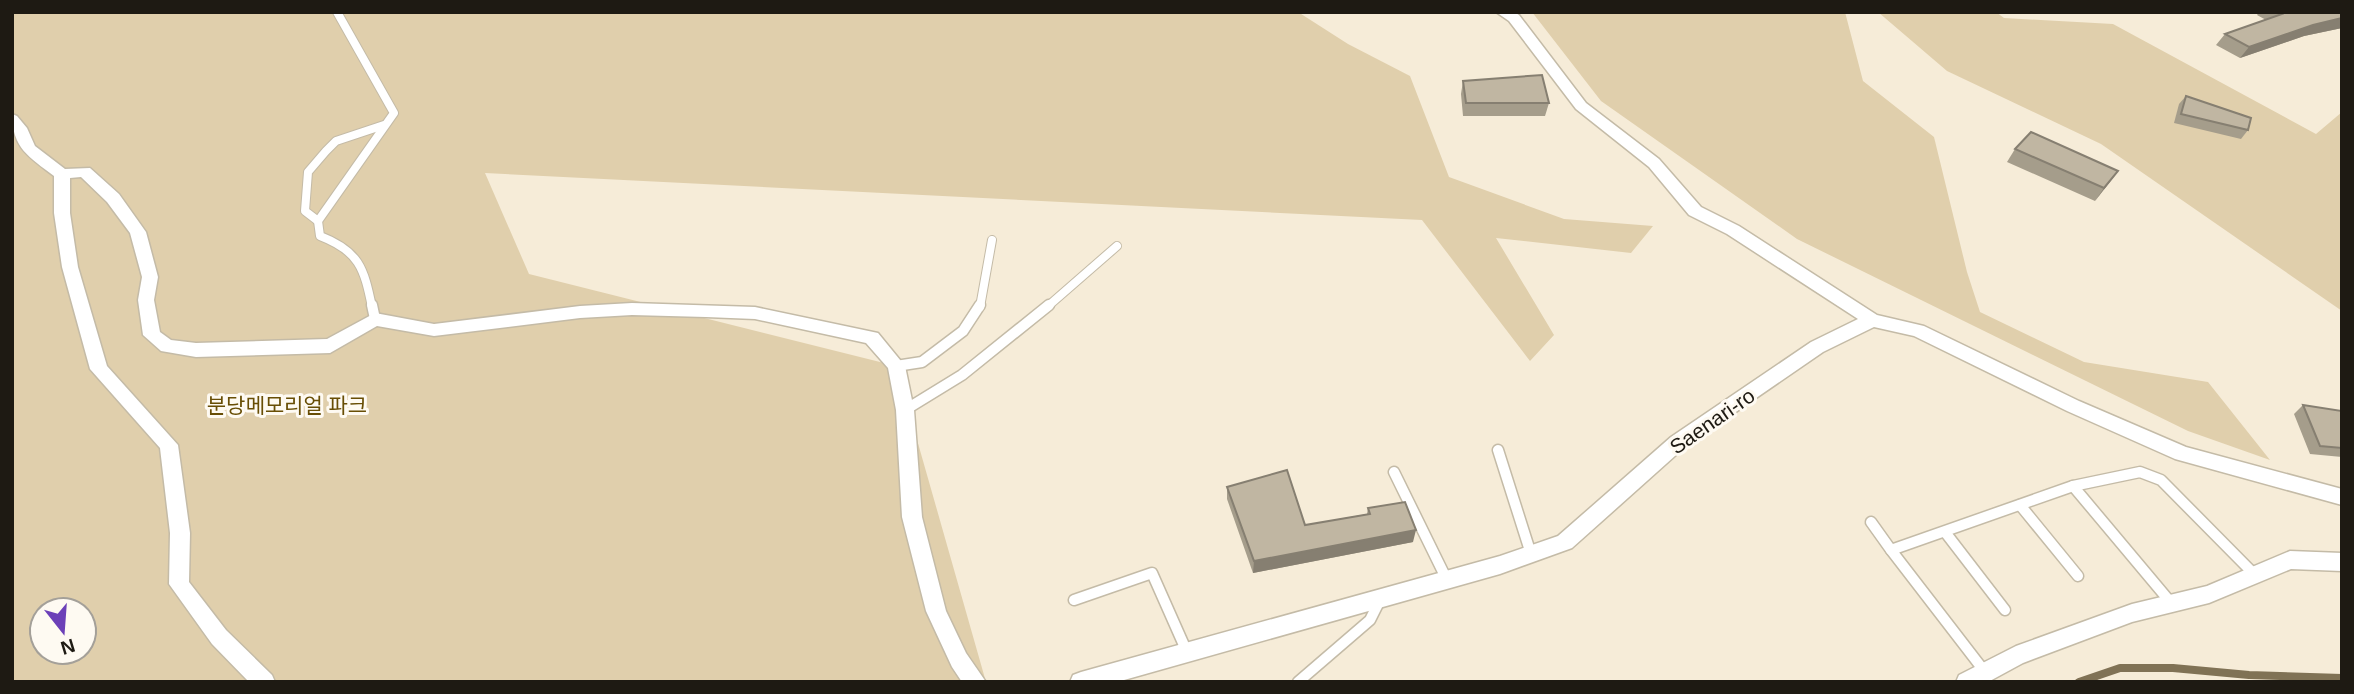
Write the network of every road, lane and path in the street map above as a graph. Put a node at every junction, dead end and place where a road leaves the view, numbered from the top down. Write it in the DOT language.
graph roads {
  1 [pos="337,12"];
  2 [pos="1503,12"];
  3 [pos="12,119"];
  4 [pos="386,125"];
  5 [pos="20,150"];
  6 [pos="62,174"];
  7 [pos="318,221"];
  8 [pos="992,240"];
  9 [pos="1117,246"];
  10 [pos="375,319"];
  11 [pos="1872,320"];
  12 [pos="896,366"];
  13 [pos="905,410"];
  14 [pos="1498,450"];
  15 [pos="1394,472"];
  16 [pos="2073,486"];
  17 [pos="2342,497"];
  18 [pos="2020,505"];
  19 [pos="1871,522"];
  20 [pos="1945,532"];
  21 [pos="1891,550"];
  22 [pos="1531,554"];
  23 [pos="2342,562"];
  24 [pos="2255,575"];
  25 [pos="2078,576"];
  26 [pos="1447,580"];
  27 [pos="1381,598"];
  28 [pos="1074,600"];
  29 [pos="2172,604"];
  30 [pos="2005,610"];
  31 [pos="1187,652"];
  32 [pos="1976,677"];
  33 [pos="1107,678"];
  34 [pos="264,682"];
  35 [pos="975,682"];
  36 [pos="1081,682"];
  37 [pos="1298,682"];
  1 -- 4 [label="lane"];
  2 -- 11 [label="street"];
  3 -- 5 [label="street"];
  4 -- 7 [label="lane"];
  4 -- 7 [label="lane"];
  5 -- 6 [label="street"];
  6 -- 10 [label="street"];
  6 -- 34 [label="street"];
  7 -- 10 [label="lane"];
  8 -- 12 [label="lane"];
  9 -- 13 [label="lane"];
  10 -- 12 [label="street"];
  11 -- 17 [label="street"];
  11 -- 22 [label="street, Saenari-ro"];
  12 -- 13 [label="street"];
  13 -- 35 [label="street"];
  14 -- 22 [label="lane"];
  15 -- 26 [label="lane"];
  16 -- 18 [label="lane"];
  16 -- 24 [label="lane"];
  16 -- 29 [label="lane"];
  18 -- 20 [label="lane"];
  18 -- 25 [label="lane"];
  19 -- 21 [label="lane"];
  20 -- 21 [label="lane"];
  20 -- 30 [label="lane"];
  21 -- 32 [label="lane"];
  22 -- 26 [label="street, Saenari-ro"];
  23 -- 24 [label="street"];
  24 -- 29 [label="street"];
  26 -- 27 [label="street, Saenari-ro"];
  27 -- 31 [label="street, Saenari-ro"];
  27 -- 37 [label="lane"];
  28 -- 31 [label="lane"];
  29 -- 32 [label="street"];
  31 -- 33 [label="street, Saenari-ro"];
  33 -- 36 [label="street, Saenari-ro"];
}
